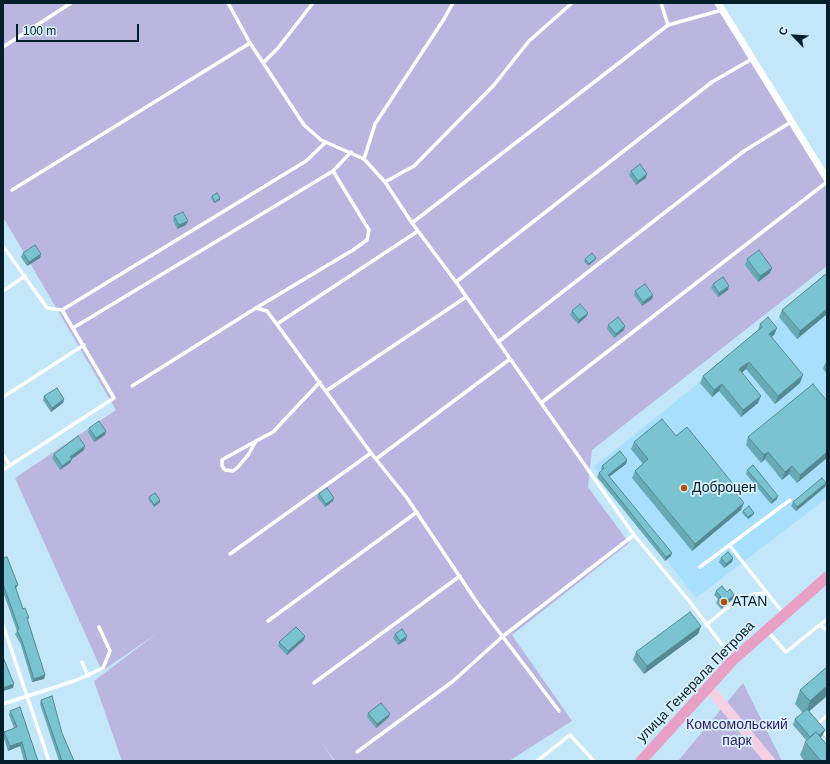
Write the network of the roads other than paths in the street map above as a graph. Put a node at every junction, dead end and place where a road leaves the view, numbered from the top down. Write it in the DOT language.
graph roads {
  1 [pos="72,3"];
  2 [pos="228,3"];
  3 [pos="313,3"];
  4 [pos="453,3"];
  5 [pos="572,3"];
  6 [pos="661,3"];
  7 [pos="718,3"];
  8 [pos="722,10"];
  9 [pos="668,25"];
  10 [pos="250,43"];
  11 [pos="3,47"];
  12 [pos="752,59"];
  13 [pos="263,63"];
  14 [pos="791,122"];
  15 [pos="326,142"];
  16 [pos="351,152"];
  17 [pos="364,159"];
  18 [pos="333,171"];
  19 [pos="827,179"];
  20 [pos="385,182"];
  21 [pos="827,182"];
  22 [pos="12,190"];
  23 [pos="412,223"];
  24 [pos="418,231"];
  25 [pos="3,246"];
  26 [pos="25,276"];
  27 [pos="456,282"];
  28 [pos="3,291"];
  29 [pos="466,297"];
  30 [pos="256,308"];
  31 [pos="62,310"];
  32 [pos="277,324"];
  33 [pos="73,328"];
  34 [pos="498,342"];
  35 [pos="84,345"];
  36 [pos="510,359"];
  37 [pos="320,382"];
  38 [pos="132,386"];
  39 [pos="326,391"];
  40 [pos="3,397"];
  41 [pos="540,404"];
  42 [pos="256,441"];
  43 [pos="371,453"];
  44 [pos="3,455"];
  45 [pos="376,459"];
  46 [pos="10,465"];
  47 [pos="3,470"];
  48 [pos="790,500"];
  49 [pos="416,512"];
  50 [pos="634,535"];
  51 [pos="730,546"];
  52 [pos="230,554"];
  53 [pos="700,567"];
  54 [pos="460,576"];
  55 [pos="827,577"];
  56 [pos="767,593"];
  57 [pos="784,614"];
  58 [pos="827,619"];
  59 [pos="268,621"];
  60 [pos="706,624"];
  61 [pos="3,625"];
  62 [pos="820,625"];
  63 [pos="99,627"];
  64 [pos="766,629"];
  65 [pos="827,630"];
  66 [pos="502,637"];
  67 [pos="733,660"];
  68 [pos="82,662"];
  69 [pos="88,676"];
  70 [pos="314,683"];
  71 [pos="709,688"];
  72 [pos="27,696"];
  73 [pos="3,704"];
  74 [pos="559,711"];
  75 [pos="827,716"];
  76 [pos="827,736"];
  77 [pos="357,752"];
  78 [pos="49,761"];
  79 [pos="537,761"];
  80 [pos="594,761"];
  81 [pos="641,761"];
  82 [pos="770,761"];
  1 -- 11 [label="lane"];
  2 -- 10 [label="lane"];
  3 -- 13 [label="lane"];
  4 -- 17 [label="lane"];
  5 -- 20 [label="lane"];
  6 -- 9 [label="lane"];
  7 -- 8 [label="street"];
  8 -- 9 [label="lane"];
  8 -- 12 [label="street"];
  9 -- 23 [label="lane"];
  10 -- 13 [label="lane"];
  10 -- 22 [label="lane"];
  12 -- 14 [label="street"];
  12 -- 27 [label="lane"];
  13 -- 15 [label="lane"];
  14 -- 19 [label="street"];
  14 -- 34 [label="lane"];
  15 -- 16 [label="lane"];
  15 -- 31 [label="lane"];
  16 -- 17 [label="lane"];
  16 -- 18 [label="lane"];
  17 -- 20 [label="lane"];
  18 -- 30 [label="lane"];
  18 -- 33 [label="lane"];
  20 -- 23 [label="lane"];
  21 -- 41 [label="lane"];
  23 -- 24 [label="lane"];
  24 -- 27 [label="lane"];
  24 -- 32 [label="lane"];
  25 -- 26 [label="lane"];
  26 -- 28 [label="lane"];
  26 -- 31 [label="lane"];
  27 -- 29 [label="lane"];
  29 -- 34 [label="lane"];
  29 -- 39 [label="lane"];
  30 -- 32 [label="lane"];
  30 -- 38 [label="lane"];
  31 -- 33 [label="lane"];
  32 -- 37 [label="lane"];
  33 -- 35 [label="lane"];
  34 -- 36 [label="lane"];
  35 -- 40 [label="lane"];
  35 -- 46 [label="lane"];
  36 -- 41 [label="lane"];
  36 -- 45 [label="lane"];
  37 -- 39 [label="lane"];
  37 -- 42 [label="lane"];
  39 -- 43 [label="lane"];
  41 -- 50 [label="lane"];
  42 -- 42 [label="lane"];
  43 -- 45 [label="lane"];
  43 -- 52 [label="lane"];
  44 -- 46 [label="lane"];
  45 -- 49 [label="lane"];
  46 -- 47 [label="lane"];
  48 -- 51 [label="lane"];
  49 -- 54 [label="lane"];
  49 -- 59 [label="lane"];
  50 -- 60 [label="lane"];
  50 -- 66 [label="lane"];
  51 -- 53 [label="lane"];
  51 -- 56 [label="lane"];
  54 -- 66 [label="lane"];
  54 -- 70 [label="lane"];
  55 -- 57 [label="main road, улица Генерала Петрова"];
  56 -- 57 [label="lane"];
  56 -- 60 [label="lane"];
  57 -- 64 [label="main road, улица Генерала Петрова"];
  58 -- 62 [label="lane"];
  60 -- 67 [label="lane"];
  61 -- 72 [label="lane"];
  62 -- 64 [label="lane"];
  62 -- 65 [label="lane"];
  63 -- 69 [label="lane"];
  64 -- 67 [label="main road, улица Генерала Петрова"];
  66 -- 74 [label="lane"];
  66 -- 77 [label="lane"];
  67 -- 71 [label="main road, улица Генерала Петрова"];
  68 -- 69 [label="lane"];
  69 -- 72 [label="lane"];
  71 -- 81 [label="main road, улица Генерала Петрова"];
  71 -- 82 [label="main road"];
  72 -- 73 [label="lane"];
  72 -- 78 [label="lane"];
  75 -- 76 [label="lane"];
  79 -- 80 [label="lane"];
}
